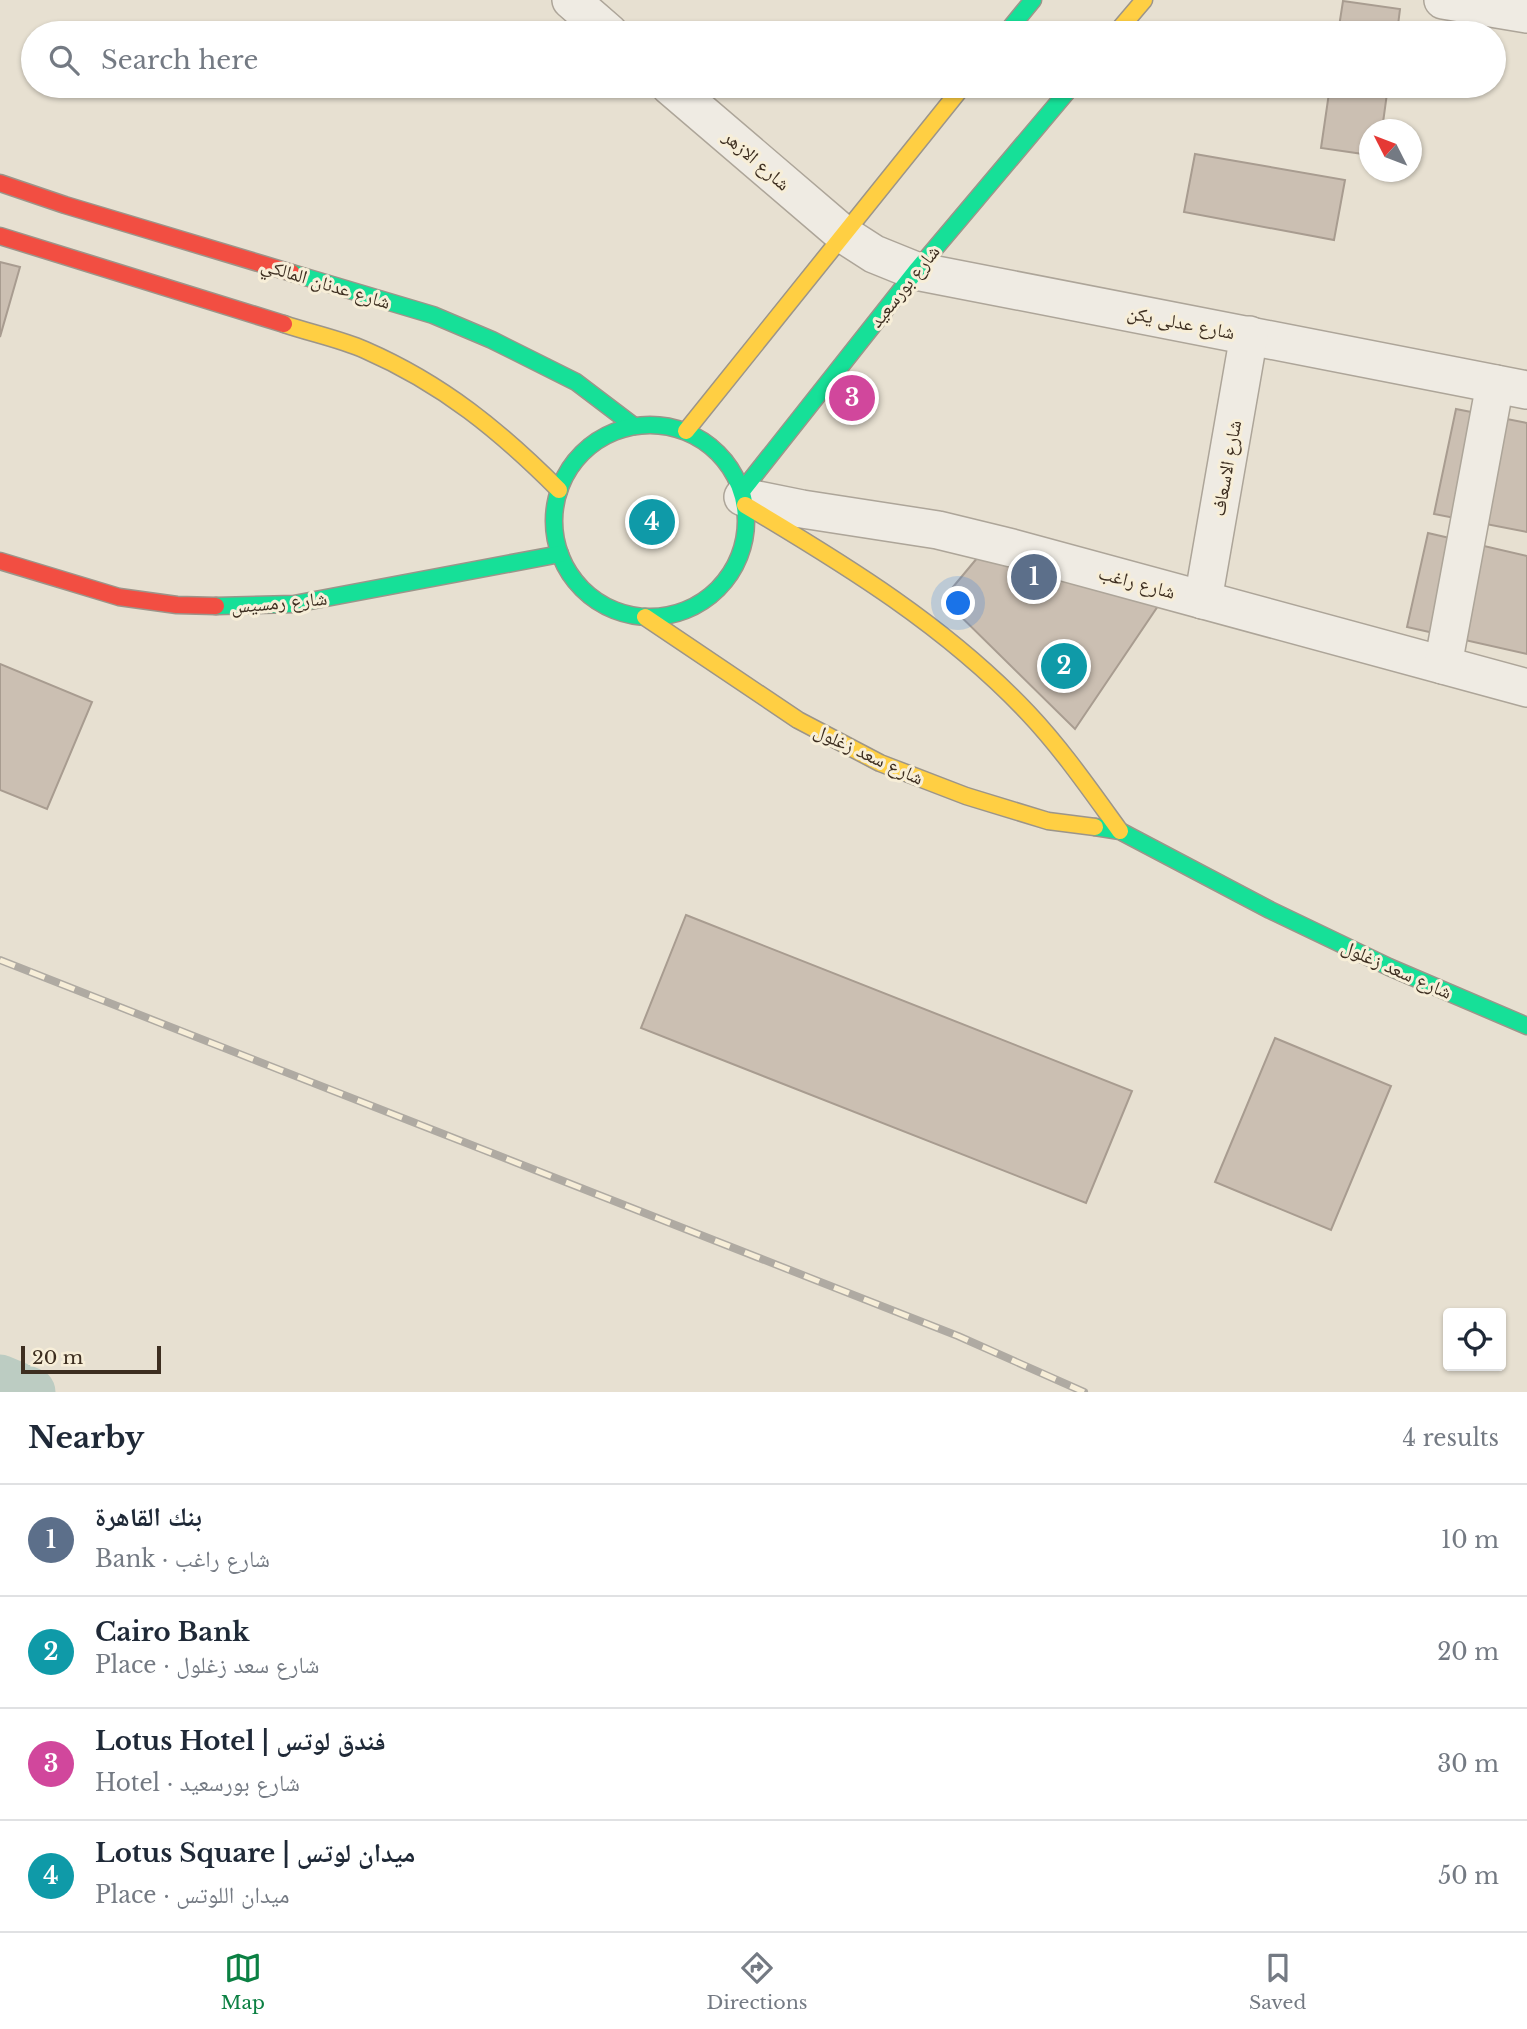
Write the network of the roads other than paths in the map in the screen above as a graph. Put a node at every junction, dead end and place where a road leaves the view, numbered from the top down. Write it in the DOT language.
graph roads {
  1 [pos="571,0"];
  2 [pos="1032,0"];
  3 [pos="1144,0"];
  4 [pos="1443,0"];
  5 [pos="1527,14"];
  6 [pos="595,21"];
  7 [pos="1015,21"];
  8 [pos="1126,21"];
  9 [pos="684,98"];
  10 [pos="953,98"];
  11 [pos="1062,98"];
  12 [pos="0,183"];
  13 [pos="843,234"];
  14 [pos="0,236"];
  15 [pos="916,271"];
  16 [pos="1250,335"];
  17 [pos="1511,387"];
  18 [pos="634,426"];
  19 [pos="686,431"];
  20 [pos="559,490"];
  21 [pos="743,498"];
  22 [pos="560,554"];
  23 [pos="0,561"];
  24 [pos="1203,600"];
  25 [pos="645,617"];
  26 [pos="1443,665"];
  27 [pos="1527,688"];
  28 [pos="1120,831"];
  29 [pos="1527,1026"];
  1 -- 6 [label="street"];
  2 -- 7 [label="main road"];
  3 -- 8 [label="main road"];
  4 -- 5 [label="street"];
  9 -- 13 [label="street, شارع الازهر"];
  10 -- 13 [label="main road"];
  11 -- 15 [label="main road, شارع بورسعيد"];
  12 -- 18 [label="main road, شارع عدنان المالكي"];
  13 -- 15 [label="street, شارع عدلى يكن"];
  13 -- 19 [label="main road"];
  14 -- 20 [label="main road"];
  15 -- 16 [label="street, شارع عدلى يكن"];
  15 -- 21 [label="main road, شارع بورسعيد"];
  16 -- 17 [label="street, شارع عدلى يكن"];
  16 -- 24 [label="street, شارع الاسعاف"];
  17 -- 26 [label="street"];
  18 -- 19 [label="main road"];
  18 -- 20 [label="main road"];
  19 -- 21 [label="main road"];
  20 -- 22 [label="main road"];
  21 -- 24 [label="street, شارع راغب"];
  21 -- 25 [label="main road"];
  21 -- 28 [label="main road, شارع سعد زغلول"];
  22 -- 23 [label="main road, شارع رمسيس"];
  22 -- 25 [label="main road"];
  24 -- 26 [label="street, شارع راغب"];
  25 -- 28 [label="main road, شارع سعد زغلول"];
  26 -- 27 [label="street, شارع راغب"];
  28 -- 29 [label="main road, شارع سعد زغلول"];
}
